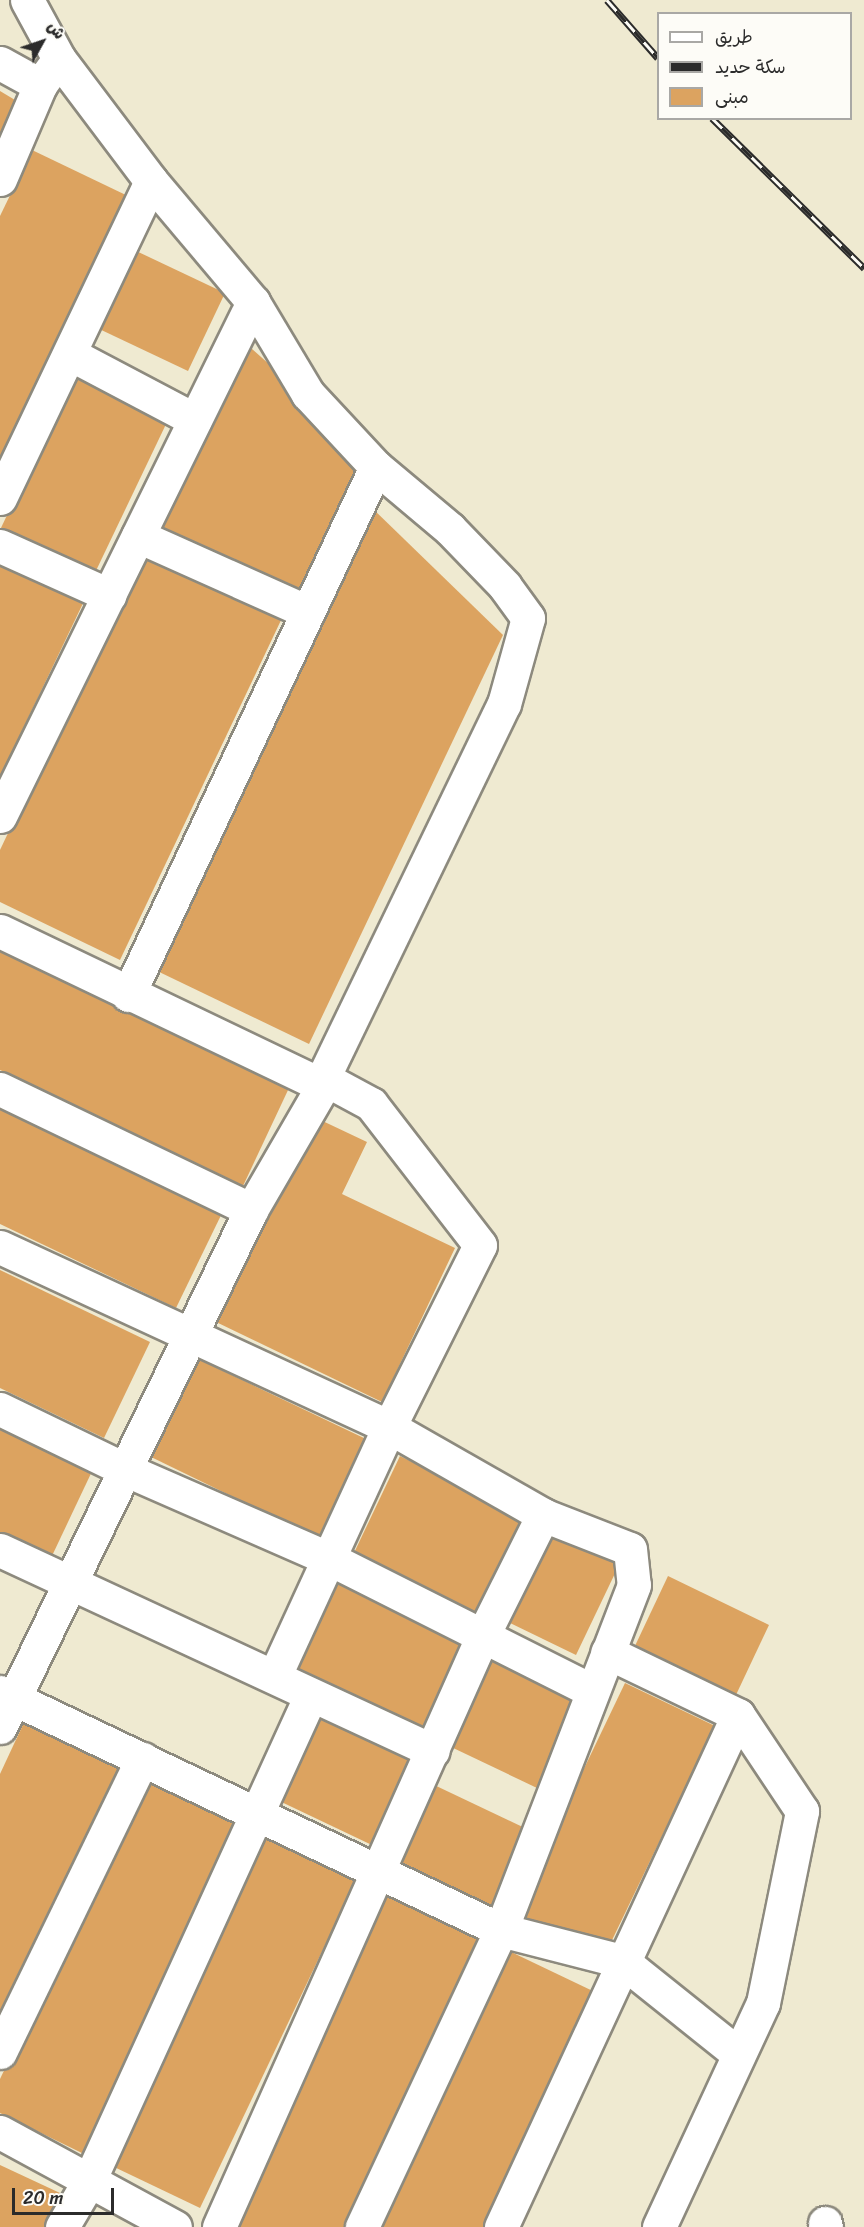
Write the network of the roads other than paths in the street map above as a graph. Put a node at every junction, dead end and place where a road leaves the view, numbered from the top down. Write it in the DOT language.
graph roads {
  1 [pos="27,0"];
  2 [pos="58,59"];
  3 [pos="0,63"];
  4 [pos="40,85"];
  5 [pos="0,178"];
  6 [pos="151,181"];
  7 [pos="253,302"];
  8 [pos="70,354"];
  9 [pos="195,420"];
  10 [pos="376,466"];
  11 [pos="0,498"];
  12 [pos="138,536"];
  13 [pos="0,546"];
  14 [pos="109,595"];
  15 [pos="308,612"];
  16 [pos="0,816"];
  17 [pos="0,931"];
  18 [pos="128,995"];
  19 [pos="323,1082"];
  20 [pos="0,1089"];
  21 [pos="251,1210"];
  22 [pos="0,1247"];
  23 [pos="191,1332"];
  24 [pos="0,1409"];
  25 [pos="389,1427"];
  26 [pos="124,1469"];
  27 [pos="543,1515"];
  28 [pos="0,1550"];
  29 [pos="328,1558"];
  30 [pos="71,1582"];
  31 [pos="484,1633"];
  32 [pos="606,1652"];
  33 [pos="274,1675"];
  34 [pos="592,1691"];
  35 [pos="7,1695"];
  36 [pos="311,1695"];
  37 [pos="738,1715"];
  38 [pos="0,1727"];
  39 [pos="433,1751"];
  40 [pos="142,1759"];
  41 [pos="258,1817"];
  42 [pos="378,1874"];
  43 [pos="501,1930"];
  44 [pos="622,1961"];
  45 [pos="0,2052"];
  46 [pos="738,2054"];
  47 [pos="0,2132"];
  48 [pos="88,2181"];
  49 [pos="62,2227"];
  50 [pos="175,2227"];
  51 [pos="219,2227"];
  52 [pos="362,2227"];
  53 [pos="501,2227"];
  54 [pos="659,2227"];
  1 -- 2 [label="street"];
  2 -- 4 [label="street"];
  2 -- 6 [label="street"];
  3 -- 4 [label="street"];
  4 -- 5 [label="street"];
  6 -- 7 [label="street"];
  6 -- 8 [label="street"];
  7 -- 9 [label="street"];
  7 -- 10 [label="street"];
  8 -- 9 [label="street"];
  8 -- 11 [label="street"];
  9 -- 12 [label="street"];
  10 -- 15 [label="street"];
  10 -- 19 [label="street"];
  12 -- 14 [label="street"];
  12 -- 15 [label="street"];
  13 -- 14 [label="street"];
  14 -- 16 [label="street"];
  15 -- 18 [label="street"];
  17 -- 18 [label="street"];
  18 -- 19 [label="street"];
  19 -- 21 [label="street"];
  19 -- 25 [label="street"];
  20 -- 21 [label="street"];
  21 -- 23 [label="street"];
  22 -- 23 [label="street"];
  23 -- 25 [label="street"];
  23 -- 26 [label="street"];
  24 -- 26 [label="street"];
  25 -- 27 [label="street"];
  25 -- 29 [label="street"];
  26 -- 29 [label="street"];
  26 -- 30 [label="street"];
  27 -- 31 [label="street"];
  27 -- 32 [label="street"];
  28 -- 30 [label="street"];
  29 -- 31 [label="street"];
  29 -- 33 [label="street"];
  30 -- 33 [label="street"];
  30 -- 35 [label="street"];
  31 -- 34 [label="street"];
  31 -- 39 [label="street"];
  32 -- 34 [label="street"];
  32 -- 37 [label="street"];
  33 -- 36 [label="street"];
  34 -- 43 [label="street"];
  35 -- 38 [label="street"];
  35 -- 40 [label="street"];
  36 -- 39 [label="street"];
  36 -- 41 [label="street"];
  37 -- 44 [label="street"];
  37 -- 46 [label="street"];
  39 -- 42 [label="street"];
  40 -- 41 [label="street"];
  40 -- 45 [label="street"];
  41 -- 42 [label="street"];
  41 -- 48 [label="street"];
  42 -- 43 [label="street"];
  42 -- 51 [label="street"];
  43 -- 44 [label="street"];
  43 -- 52 [label="street"];
  44 -- 46 [label="street"];
  44 -- 53 [label="street"];
  46 -- 54 [label="street"];
  47 -- 48 [label="street"];
  48 -- 49 [label="street"];
  48 -- 50 [label="street"];
}
